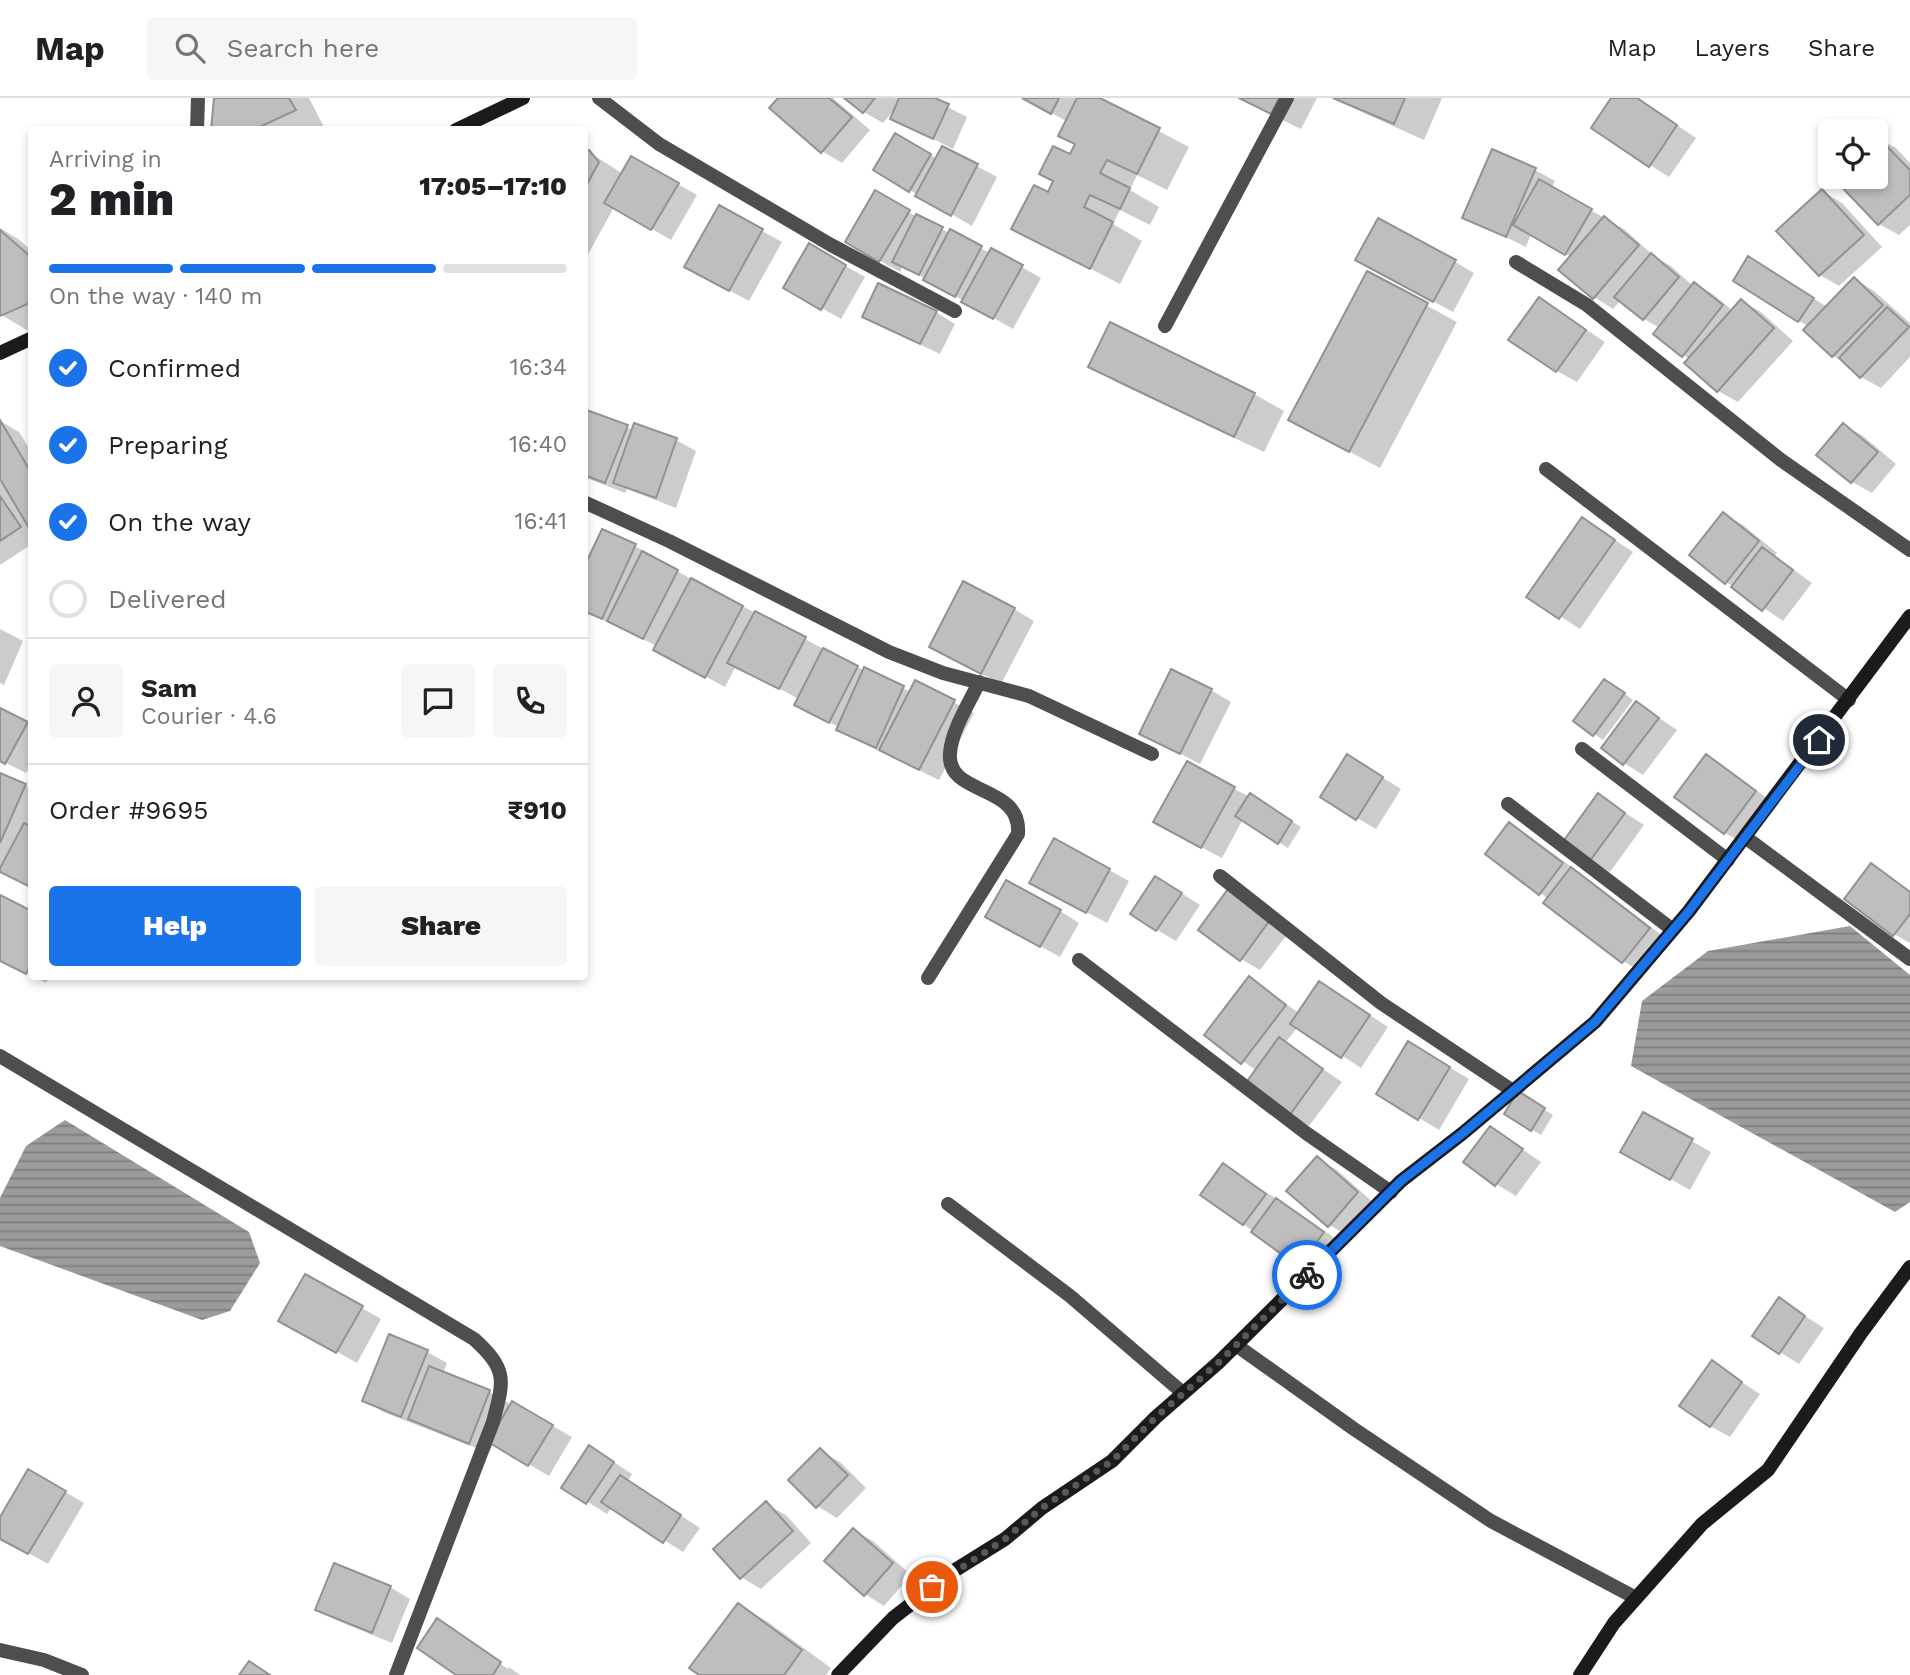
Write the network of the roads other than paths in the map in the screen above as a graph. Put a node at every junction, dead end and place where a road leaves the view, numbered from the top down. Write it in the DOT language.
graph roads {
  1 [pos="198,98"];
  2 [pos="523,98"];
  3 [pos="599,98"];
  4 [pos="1287,98"];
  5 [pos="197,126"];
  6 [pos="464,126"];
  7 [pos="1516,262"];
  8 [pos="955,311"];
  9 [pos="1165,326"];
  10 [pos="28,340"];
  11 [pos="0,353"];
  12 [pos="1546,469"];
  13 [pos="588,504"];
  14 [pos="1910,550"];
  15 [pos="1907,626"];
  16 [pos="979,682"];
  17 [pos="1849,700"];
  18 [pos="1582,749"];
  19 [pos="1152,754"];
  20 [pos="1508,804"];
  21 [pos="1745,837"];
  22 [pos="1728,860"];
  23 [pos="1220,876"];
  24 [pos="1673,930"];
  25 [pos="1910,959"];
  26 [pos="1079,960"];
  27 [pos="928,978"];
  28 [pos="0,1056"];
  29 [pos="1513,1091"];
  30 [pos="1391,1192"];
  31 [pos="948,1203"];
  32 [pos="1910,1267"];
  33 [pos="1236,1345"];
  34 [pos="1183,1393"];
  35 [pos="1636,1598"];
  36 [pos="0,1650"];
  37 [pos="82,1675"];
  38 [pos="396,1675"];
  39 [pos="838,1675"];
  40 [pos="1580,1675"];
  1 -- 5 [label="street"];
  2 -- 6 [label="street"];
  3 -- 8 [label="street"];
  4 -- 9 [label="street"];
  7 -- 14 [label="street"];
  10 -- 11 [label="street"];
  12 -- 17 [label="street"];
  13 -- 16 [label="street"];
  15 -- 17 [label="street"];
  16 -- 19 [label="street"];
  16 -- 27 [label="street"];
  17 -- 21 [label="street"];
  18 -- 22 [label="street"];
  20 -- 24 [label="street"];
  21 -- 22 [label="street"];
  21 -- 25 [label="street"];
  22 -- 24 [label="street"];
  23 -- 29 [label="street"];
  24 -- 29 [label="street"];
  26 -- 30 [label="street"];
  28 -- 38 [label="street"];
  29 -- 30 [label="street"];
  30 -- 33 [label="street"];
  31 -- 34 [label="street"];
  32 -- 35 [label="street"];
  33 -- 34 [label="street"];
  33 -- 35 [label="street"];
  34 -- 39 [label="street"];
  35 -- 40 [label="street"];
  36 -- 37 [label="street"];
}
